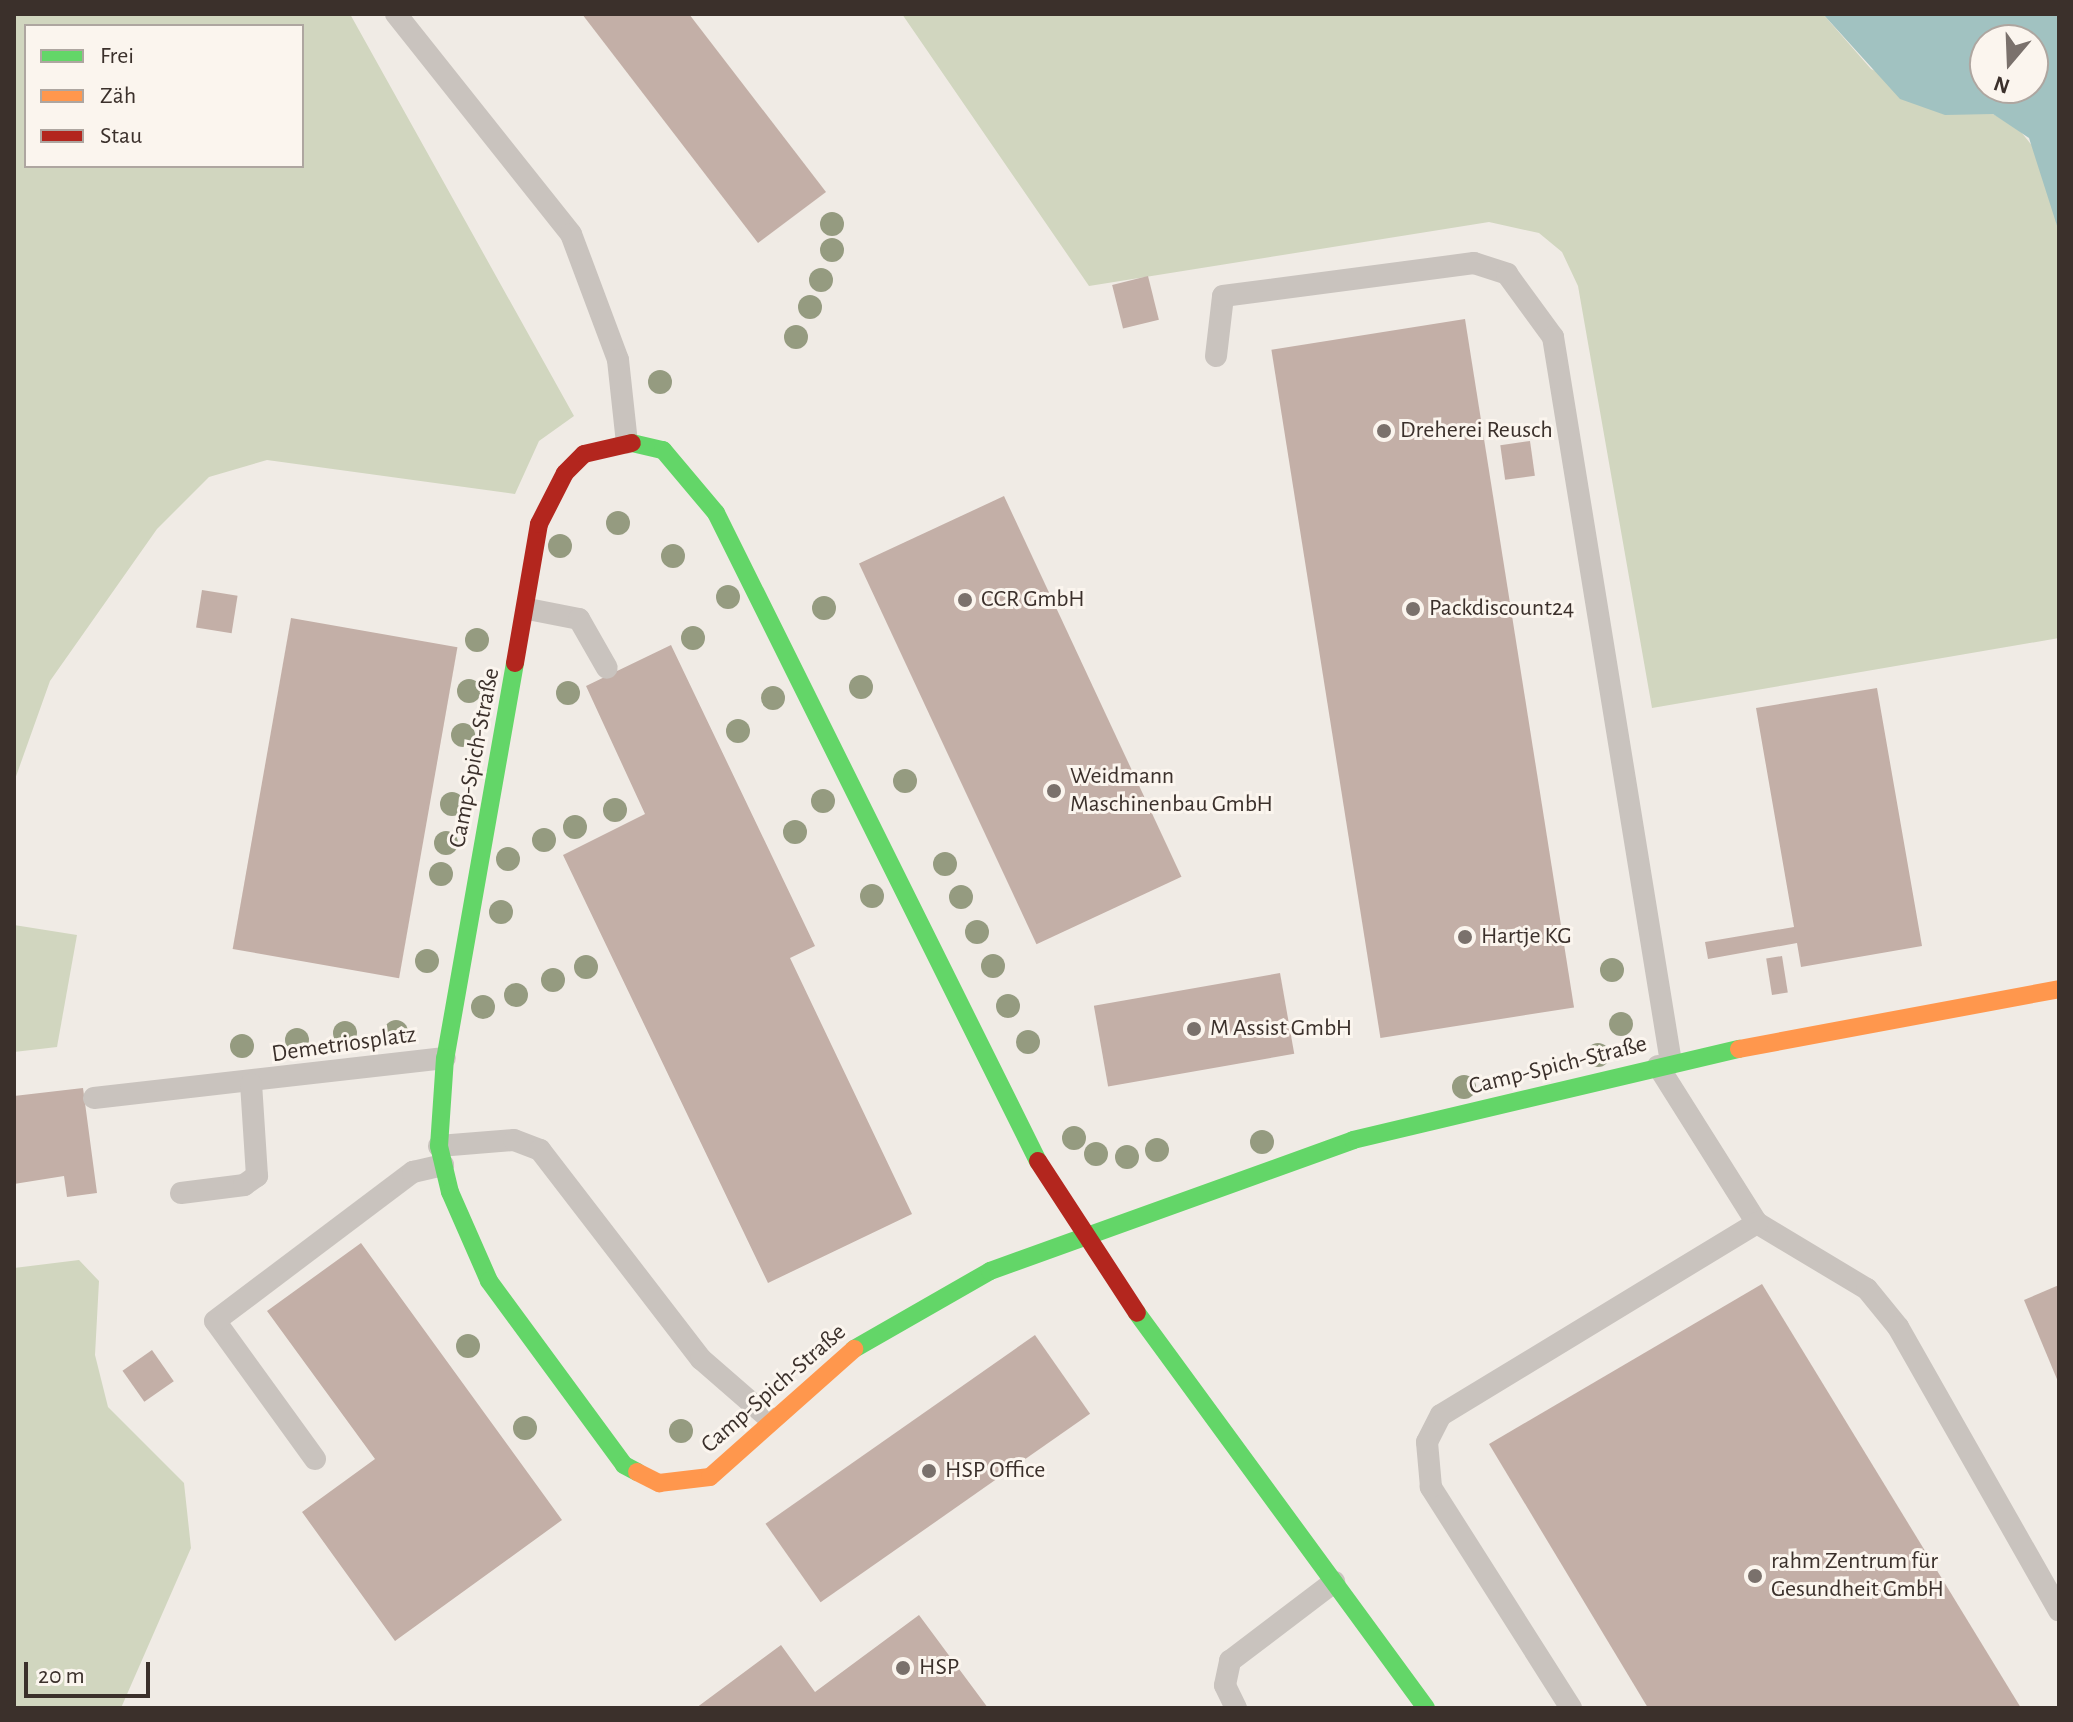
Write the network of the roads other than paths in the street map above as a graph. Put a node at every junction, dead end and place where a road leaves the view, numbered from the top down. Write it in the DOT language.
graph roads {
  1 [pos="396,14"];
  2 [pos="1216,356"];
  3 [pos="627,443"];
  4 [pos="528,609"];
  5 [pos="607,668"];
  6 [pos="2059,989"];
  7 [pos="445,1058"];
  8 [pos="1665,1064"];
  9 [pos="251,1084"];
  10 [pos="94,1098"];
  11 [pos="441,1156"];
  12 [pos="181,1193"];
  13 [pos="1757,1223"];
  14 [pos="1081,1236"];
  15 [pos="770,1419"];
  16 [pos="315,1459"];
  17 [pos="1334,1582"];
  18 [pos="2059,1610"];
  19 [pos="1236,1708"];
  20 [pos="1426,1708"];
  21 [pos="1571,1708"];
  1 -- 3 [label="lane"];
  2 -- 8 [label="lane"];
  3 -- 4 [label="street, Camp-Spich-Straße"];
  3 -- 14 [label="street, Camp-Spich-Straße"];
  4 -- 5 [label="lane"];
  4 -- 7 [label="street, Camp-Spich-Straße"];
  6 -- 8 [label="street, Camp-Spich-Straße"];
  7 -- 9 [label="lane, Demetriosplatz"];
  7 -- 11 [label="street, Camp-Spich-Straße"];
  8 -- 13 [label="lane"];
  8 -- 14 [label="street, Camp-Spich-Straße"];
  9 -- 10 [label="lane, Demetriosplatz"];
  9 -- 12 [label="lane, Demetriosplatz"];
  11 -- 15 [label="lane"];
  11 -- 15 [label="street, Camp-Spich-Straße"];
  11 -- 16 [label="lane"];
  13 -- 18 [label="lane"];
  13 -- 21 [label="lane"];
  14 -- 15 [label="street, Camp-Spich-Straße"];
  14 -- 17 [label="street, Camp-Spich-Straße"];
  17 -- 19 [label="lane"];
  17 -- 20 [label="street, Camp-Spich-Straße"];
}
